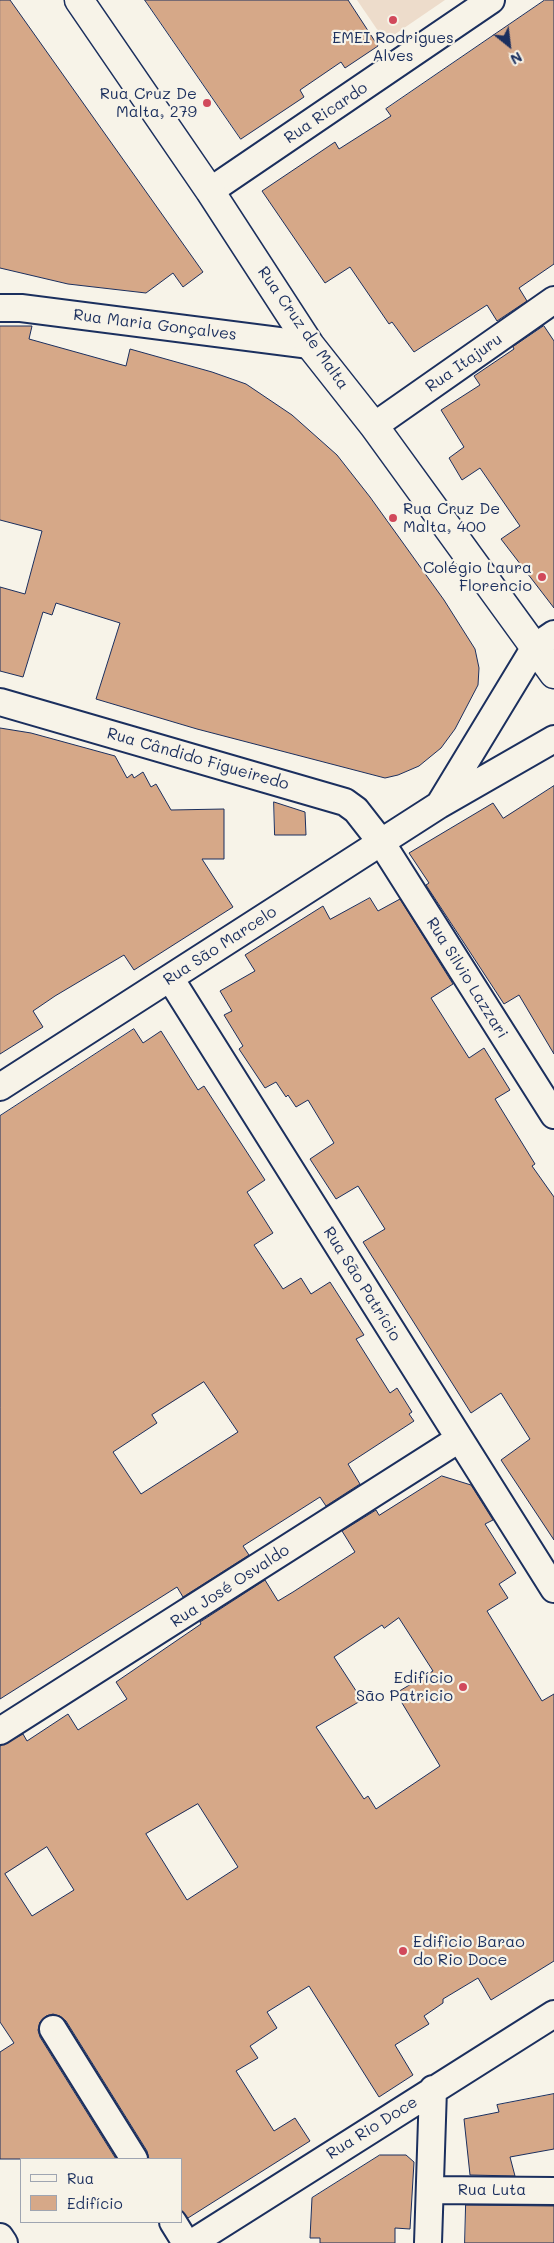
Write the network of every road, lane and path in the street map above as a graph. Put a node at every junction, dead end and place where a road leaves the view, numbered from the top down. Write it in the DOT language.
graph roads {
  1 [pos="79,0"];
  2 [pos="491,0"];
  3 [pos="210,192"];
  4 [pos="554,300"];
  5 [pos="0,308"];
  6 [pos="310,345"];
  7 [pos="374,426"];
  8 [pos="545,641"];
  9 [pos="554,674"];
  10 [pos="0,702"];
  11 [pos="554,739"];
  12 [pos="440,805"];
  13 [pos="381,842"];
  14 [pos="170,978"];
  15 [pos="0,1087"];
  16 [pos="554,1115"];
  17 [pos="459,1439"];
  18 [pos="554,1589"];
  19 [pos="0,1731"];
  20 [pos="554,2014"];
  21 [pos="53,2029"];
  22 [pos="433,2090"];
  23 [pos="133,2158"];
  24 [pos="430,2190"];
  25 [pos="554,2191"];
  26 [pos="173,2223"];
  27 [pos="0,2237"];
  28 [pos="4,2243"];
  29 [pos="186,2243"];
  30 [pos="192,2243"];
  31 [pos="428,2243"];
  1 -- 3 [label="street, Rua Cruz de Malta"];
  2 -- 3 [label="street, Rua Ricardo"];
  3 -- 6 [label="street, Rua Cruz de Malta"];
  4 -- 7 [label="street, Rua Itajuru"];
  5 -- 6 [label="street, Rua Maria Gonçalves"];
  6 -- 7 [label="street, Rua Cruz de Malta"];
  7 -- 8 [label="street, Rua Cruz de Malta"];
  8 -- 9 [label="street, Rua Cruz de Malta"];
  8 -- 12 [label="street, Rua São Marcelo"];
  10 -- 13 [label="street, Rua Cândido Figueiredo"];
  11 -- 12 [label="street, Rua São Marcelo"];
  12 -- 13 [label="street, Rua São Marcelo"];
  13 -- 14 [label="street, Rua São Marcelo"];
  13 -- 16 [label="street, Rua Silvio Lazzari"];
  14 -- 15 [label="street, Rua São Marcelo"];
  14 -- 17 [label="street, Rua São Patrício"];
  17 -- 18 [label="street, Rua São Patrício"];
  17 -- 19 [label="street, Rua José Osvaldo"];
  20 -- 22 [label="street, Rua Rio Doce"];
  21 -- 23 [label="street"];
  22 -- 24 [label="street"];
  22 -- 30 [label="street, Rua Rio Doce"];
  24 -- 25 [label="street, Rua Luta"];
  24 -- 31 [label="street"];
  26 -- 29 [label="street"];
  27 -- 28 [label="street"];
}
